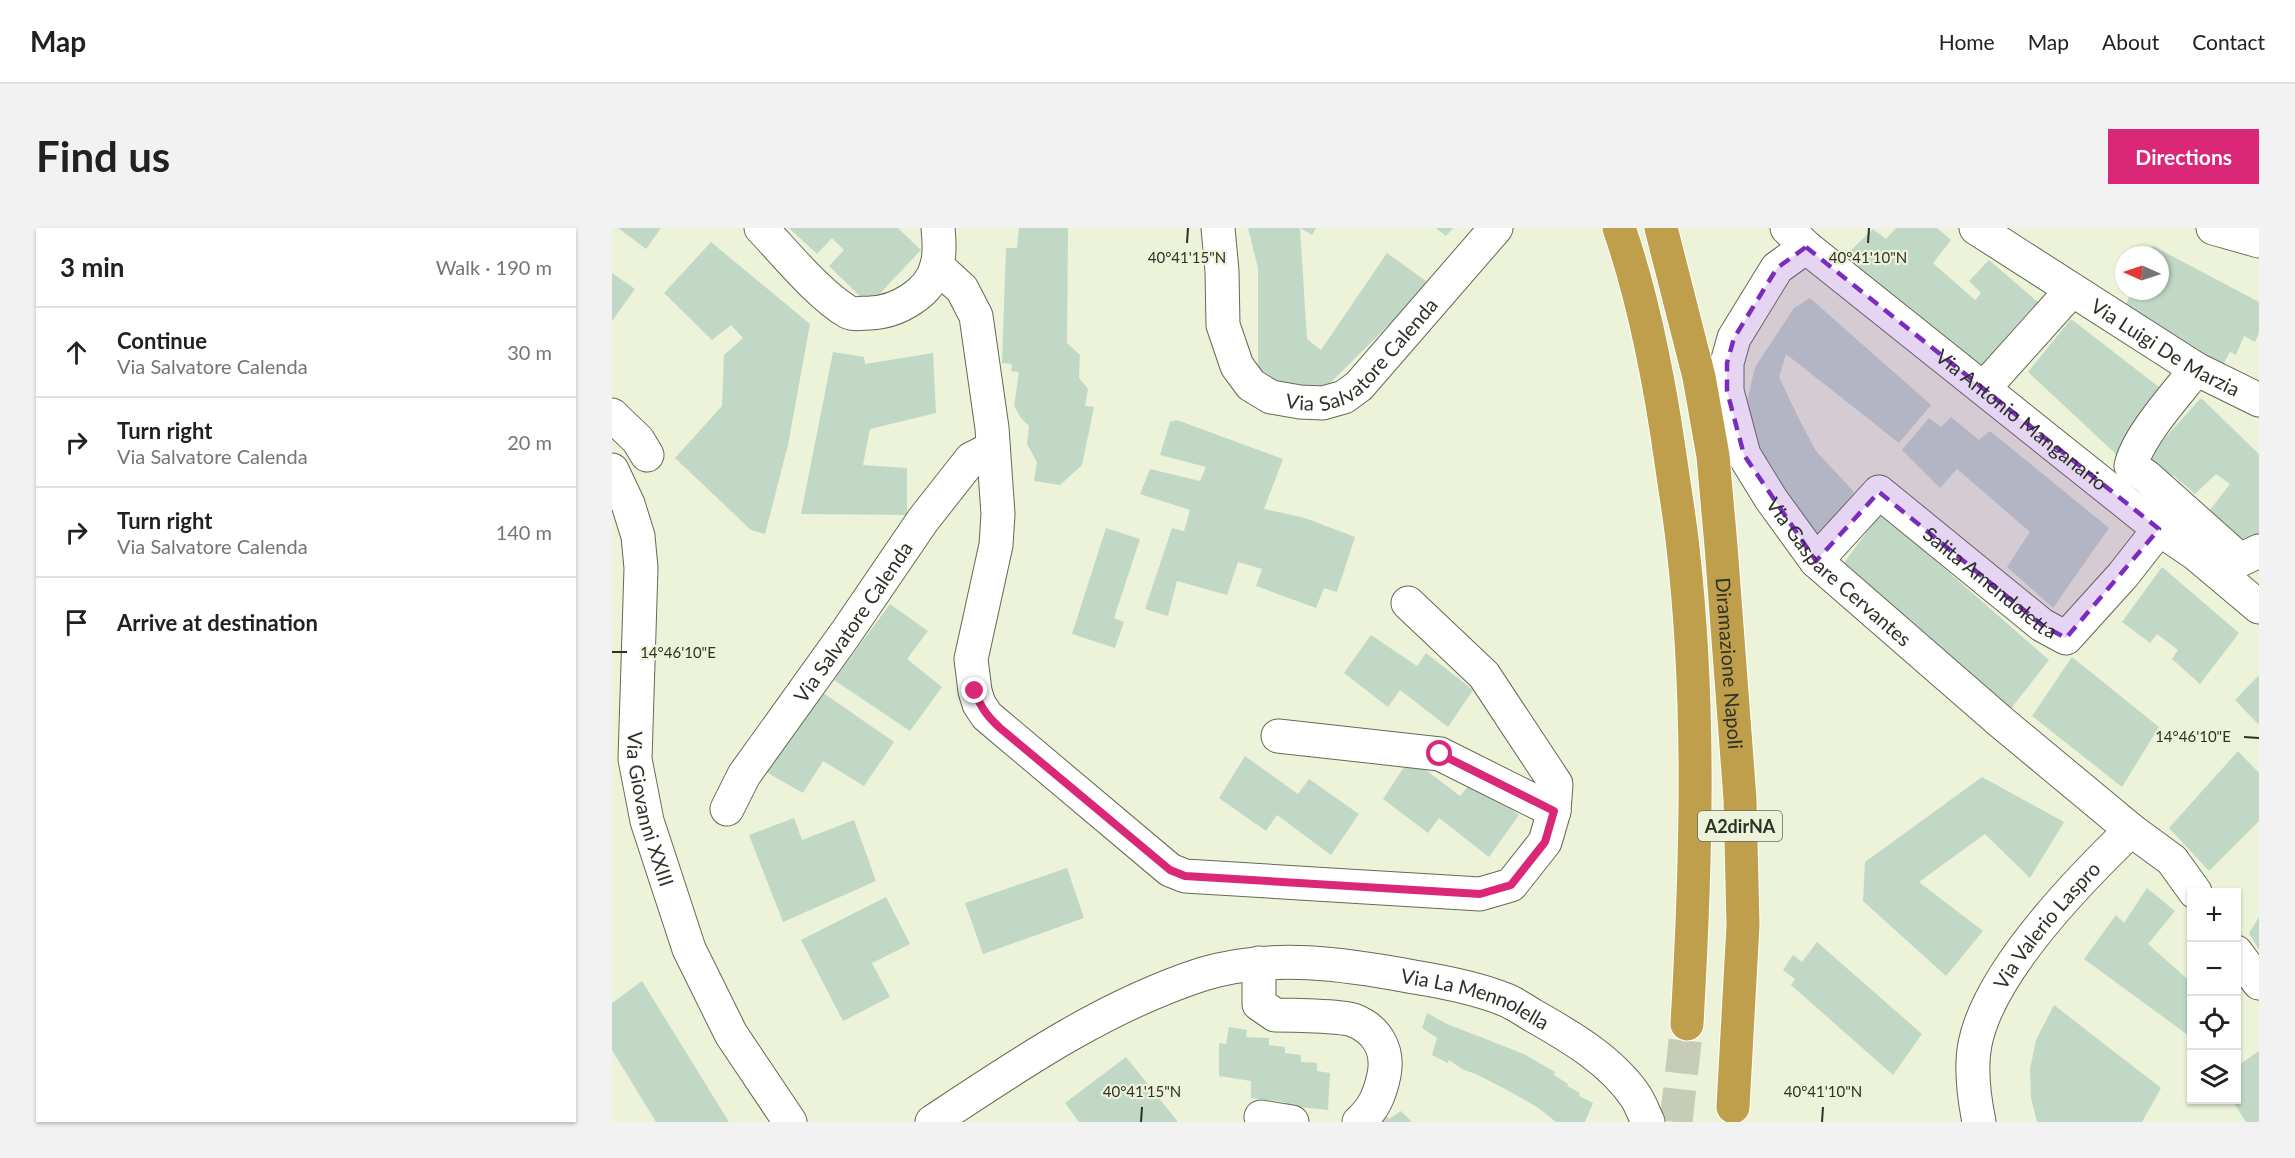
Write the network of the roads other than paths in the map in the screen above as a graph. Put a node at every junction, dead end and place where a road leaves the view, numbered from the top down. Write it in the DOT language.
graph roads {
  1 [pos="762,228"];
  2 [pos="938,228"];
  3 [pos="1218,228"];
  4 [pos="1496,228"];
  5 [pos="1619,228"];
  6 [pos="1661,228"];
  7 [pos="1976,228"];
  8 [pos="2213,228"];
  9 [pos="1796,238"];
  10 [pos="2259,241"];
  11 [pos="937,266"];
  12 [pos="2072,290"];
  13 [pos="2196,369"];
  14 [pos="1984,388"];
  15 [pos="2259,400"];
  16 [pos="612,415"];
  17 [pos="993,448"];
  18 [pos="647,455"];
  19 [pos="612,470"];
  20 [pos="2159,529"];
  21 [pos="2259,551"];
  22 [pos="1816,561"];
  23 [pos="1408,603"];
  24 [pos="2259,608"];
  25 [pos="1278,736"];
  26 [pos="727,809"];
  27 [pos="1554,811"];
  28 [pos="2131,830"];
  29 [pos="2192,888"];
  30 [pos="2241,958"];
  31 [pos="1259,963"];
  32 [pos="2259,984"];
  33 [pos="1687,1024"];
  34 [pos="1733,1107"];
  35 [pos="790,1122"];
  36 [pos="933,1122"];
  37 [pos="1359,1122"];
  38 [pos="1648,1122"];
  39 [pos="1979,1122"];
  1 -- 11 [label="street"];
  2 -- 11 [label="street"];
  3 -- 4 [label="street, Via Salvatore Calenda"];
  5 -- 33 [label="highway, Diramazione Napoli / A2dirNA"];
  6 -- 34 [label="highway, Diramazione Napoli / A2dirNA"];
  7 -- 12 [label="street, Via Luigi De Marzia"];
  8 -- 10 [label="street"];
  9 -- 14 [label="street, Via Antonio Manganario"];
  9 -- 22 [label="street, Via Gaspare Cervantes"];
  11 -- 17 [label="street"];
  12 -- 13 [label="street, Via Luigi De Marzia"];
  12 -- 14 [label="street, Via Luigi De Marzia"];
  13 -- 15 [label="street, Via Luigi De Marzia"];
  13 -- 21 [label="street"];
  14 -- 20 [label="street, Via Antonio Manganario"];
  16 -- 18 [label="street"];
  17 -- 26 [label="street, Via Salvatore Calenda"];
  17 -- 27 [label="street"];
  19 -- 35 [label="street, Via Giovanni XXIII"];
  20 -- 22 [label="street, Salita Amendoletta"];
  20 -- 24 [label="street, Via Antonio Manganario"];
  22 -- 28 [label="street, Via Gaspare Cervantes"];
  23 -- 27 [label="street"];
  25 -- 27 [label="street"];
  28 -- 29 [label="street"];
  28 -- 39 [label="street, Via Valerio Laspro"];
  30 -- 32 [label="street"];
  31 -- 36 [label="street, Via La Mennolella"];
  31 -- 37 [label="street"];
  31 -- 38 [label="street, Via La Mennolella"];
}
